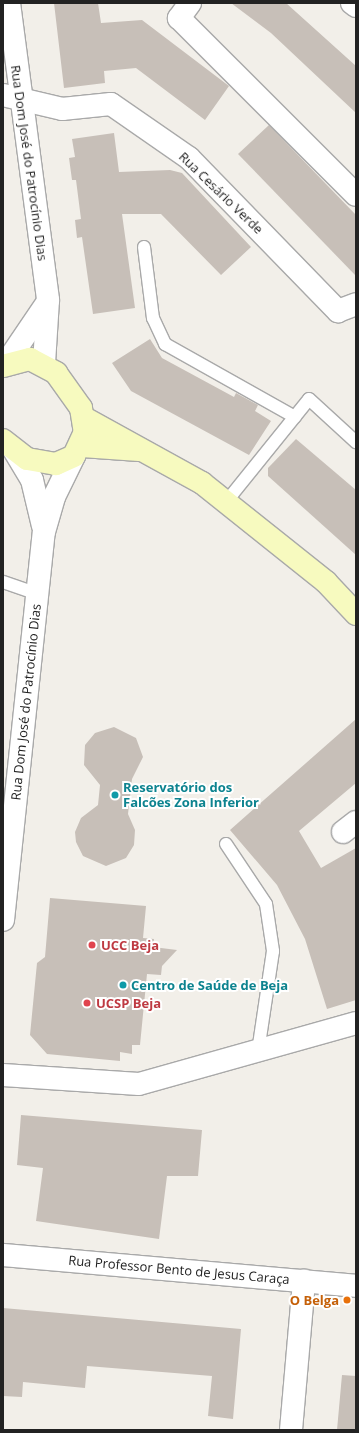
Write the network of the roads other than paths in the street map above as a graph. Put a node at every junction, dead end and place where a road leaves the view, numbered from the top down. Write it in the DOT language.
graph roads {
  1 [pos="9,3"];
  2 [pos="190,3"];
  3 [pos="352,3"];
  4 [pos="356,6"];
  5 [pos="11,96"];
  6 [pos="356,195"];
  7 [pos="144,247"];
  8 [pos="48,300"];
  9 [pos="356,304"];
  10 [pos="44,364"];
  11 [pos="4,365"];
  12 [pos="295,417"];
  13 [pos="84,418"];
  14 [pos="356,442"];
  15 [pos="8,445"];
  16 [pos="146,450"];
  17 [pos="78,451"];
  18 [pos="226,502"];
  19 [pos="44,532"];
  20 [pos="3,582"];
  21 [pos="38,594"];
  22 [pos="356,614"];
  23 [pos="226,844"];
  24 [pos="3,920"];
  25 [pos="356,1023"];
  26 [pos="258,1051"];
  27 [pos="3,1074"];
  28 [pos="3,1255"];
  29 [pos="304,1281"];
  30 [pos="356,1286"];
  31 [pos="291,1430"];
  1 -- 5 [label="street, Rua Dom José do Patrocínio Dias"];
  2 -- 6 [label="street"];
  3 -- 4 [label="street"];
  5 -- 8 [label="street, Rua Dom José do Patrocínio Dias"];
  5 -- 9 [label="street, Rua Cesário Verde"];
  7 -- 12 [label="lane"];
  8 -- 10 [label="street, Rua Dom José do Patrocínio Dias"];
  8 -- 11 [label="street"];
  10 -- 11 [label="main road"];
  10 -- 13 [label="main road"];
  12 -- 14 [label="lane"];
  12 -- 18 [label="lane"];
  13 -- 16 [label="main road"];
  13 -- 17 [label="main road"];
  15 -- 17 [label="main road"];
  15 -- 19 [label="street, Rua Dom José do Patrocínio Dias"];
  16 -- 17 [label="main road"];
  16 -- 18 [label="main road"];
  17 -- 19 [label="street, Rua Dom José do Patrocínio Dias"];
  18 -- 22 [label="main road"];
  19 -- 21 [label="street, Rua Dom José do Patrocínio Dias"];
  20 -- 21 [label="lane"];
  21 -- 24 [label="street, Rua Dom José do Patrocínio Dias"];
  23 -- 26 [label="lane"];
  25 -- 26 [label="street"];
  26 -- 27 [label="street"];
  28 -- 29 [label="street, Rua Professor Bento de Jesus Caraça"];
  29 -- 30 [label="street, Rua Professor Bento de Jesus Caraça"];
  29 -- 31 [label="street"];
}
